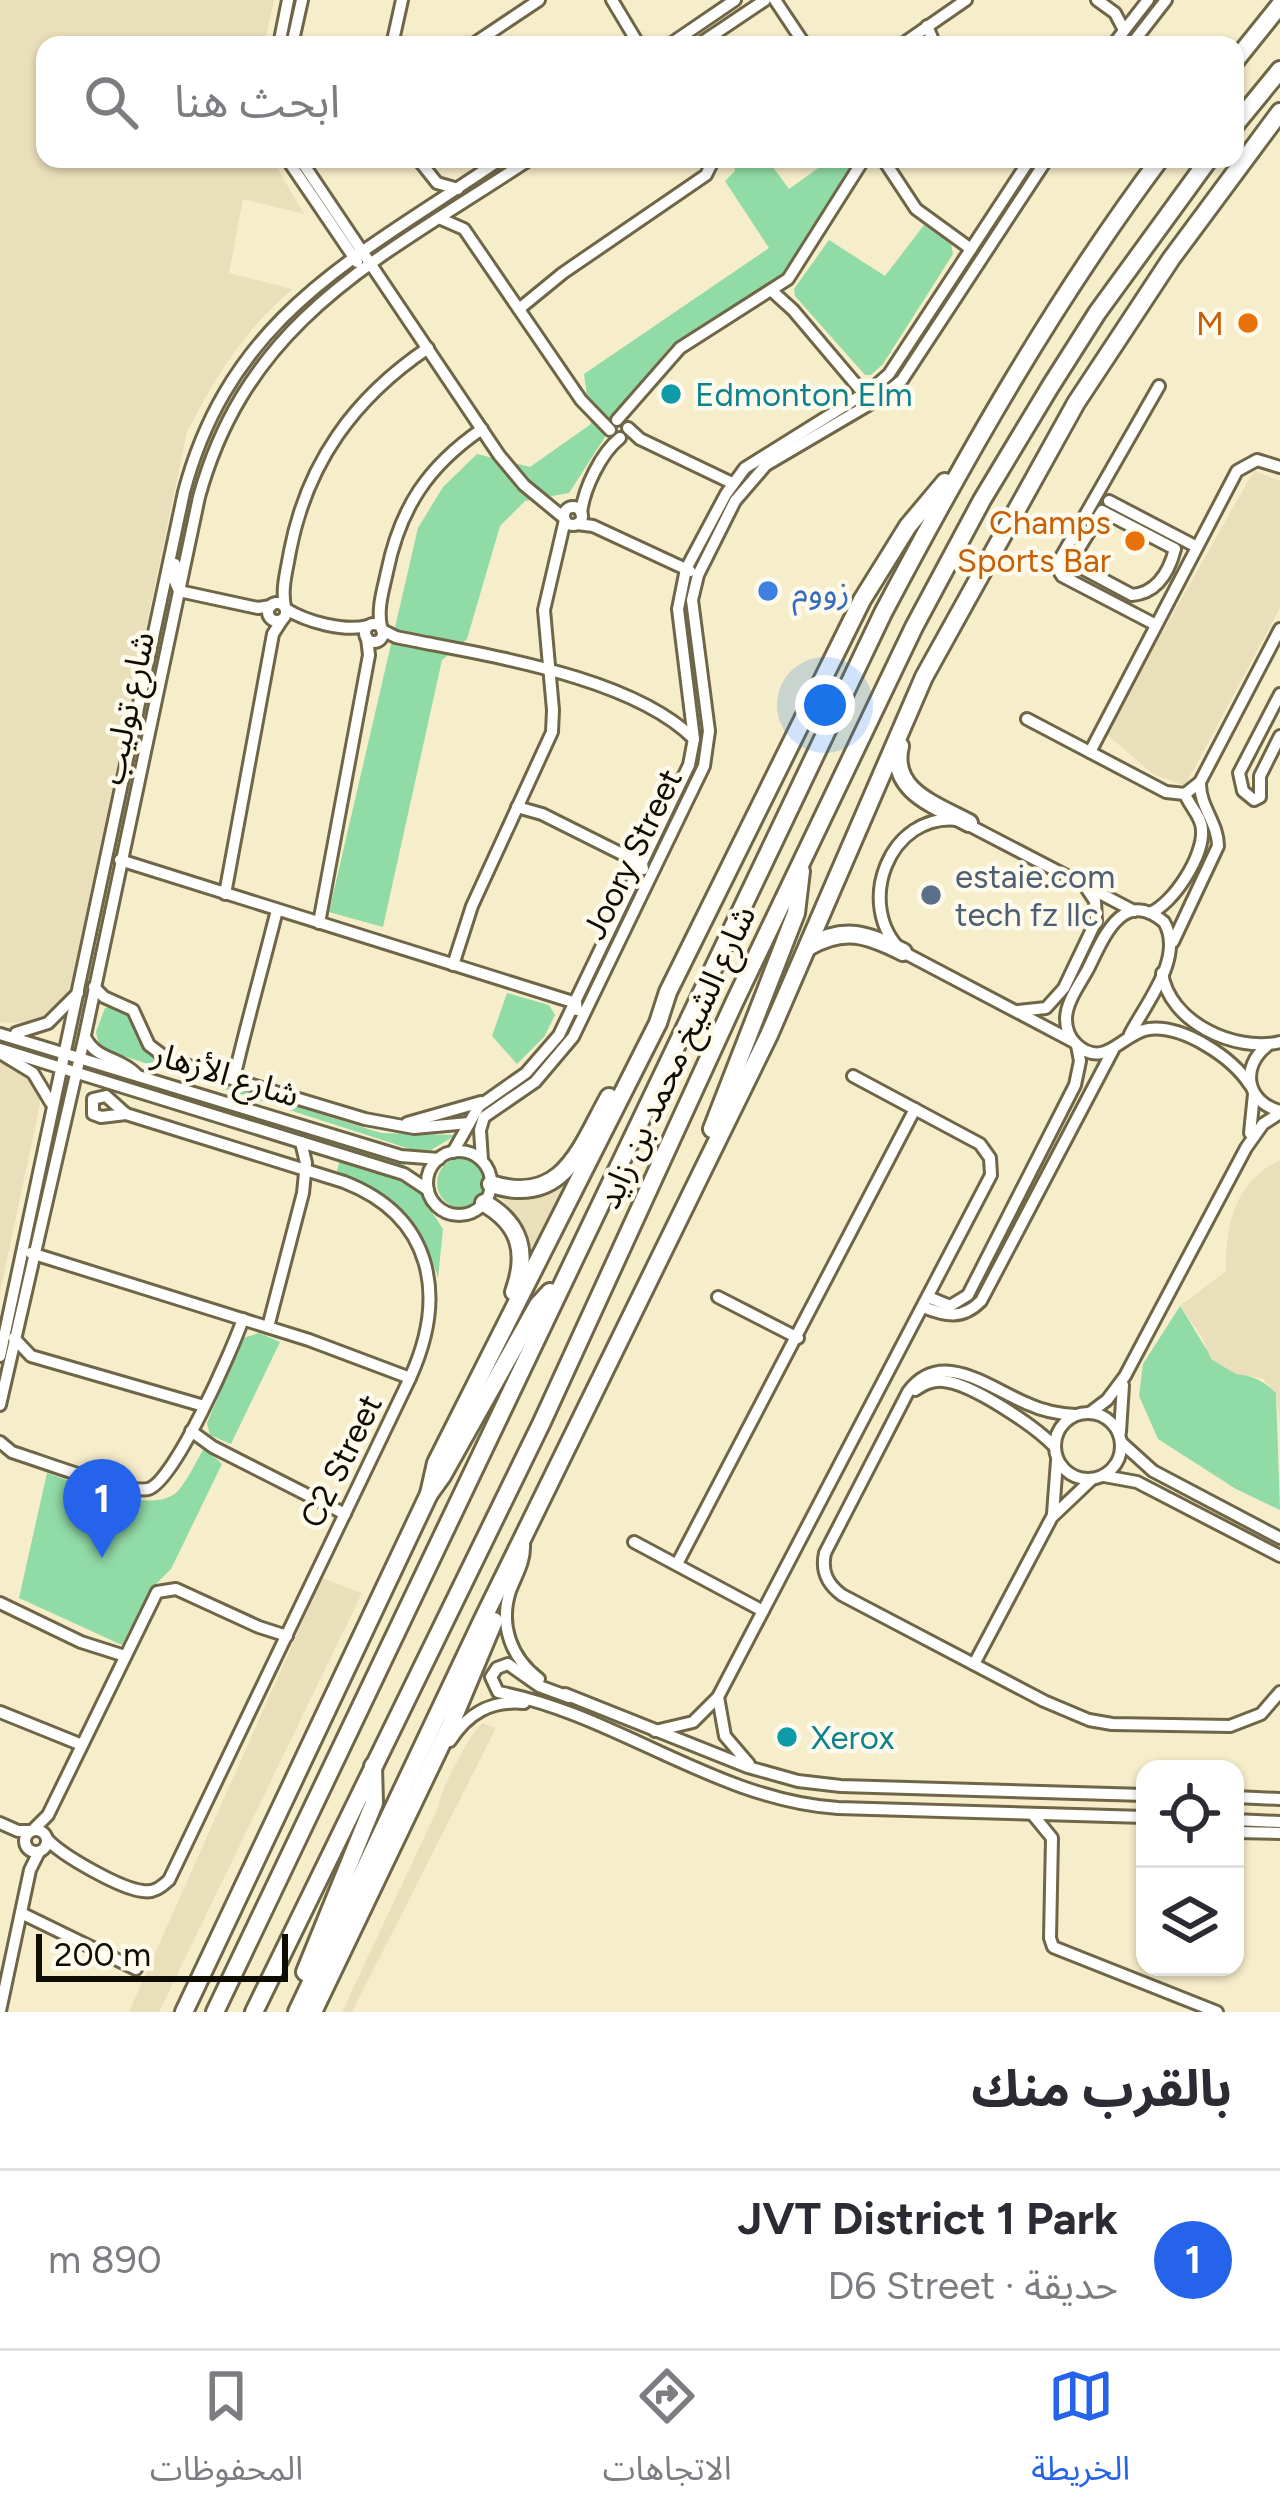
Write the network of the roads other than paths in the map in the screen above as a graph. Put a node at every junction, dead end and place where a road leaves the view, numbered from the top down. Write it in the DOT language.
graph roads {
  1 [pos="288,0"];
  2 [pos="302,0"];
  3 [pos="402,0"];
  4 [pos="539,0"];
  5 [pos="612,0"];
  6 [pos="735,0"];
  7 [pos="765,0"];
  8 [pos="775,0"];
  9 [pos="966,0"];
  10 [pos="1097,0"];
  11 [pos="1148,0"];
  12 [pos="1166,0"];
  13 [pos="1280,5"];
  14 [pos="1115,14"];
  15 [pos="1136,15"];
  16 [pos="927,26"];
  17 [pos="1124,30"];
  18 [pos="280,36"];
  19 [pos="294,36"];
  20 [pos="394,36"];
  21 [pos="485,36"];
  22 [pos="635,36"];
  23 [pos="682,36"];
  24 [pos="711,36"];
  25 [pos="799,36"];
  26 [pos="913,36"];
  27 [pos="931,36"];
  28 [pos="1120,36"];
  29 [pos="1138,36"];
  30 [pos="1244,50"];
  31 [pos="1280,70"];
  32 [pos="1280,112"];
  33 [pos="1244,114"];
  34 [pos="1280,131"];
  35 [pos="1244,159"];
  36 [pos="293,168"];
  37 [pos="305,168"];
  38 [pos="424,168"];
  39 [pos="488,168"];
  40 [pos="517,168"];
  41 [pos="710,168"];
  42 [pos="858,168"];
  43 [pos="889,168"];
  44 [pos="1024,168"];
  45 [pos="1041,168"];
  46 [pos="1154,168"];
  47 [pos="1202,168"];
  48 [pos="1237,168"];
  49 [pos="1244,168"];
  50 [pos="1244,168"];
  51 [pos="1232,175"];
  52 [pos="432,180"];
  53 [pos="458,189"];
  54 [pos="463,204"];
  55 [pos="431,207"];
  56 [pos="441,220"];
  57 [pos="464,229"];
  58 [pos="970,247"];
  59 [pos="358,255"];
  60 [pos="368,267"];
  61 [pos="776,289"];
  62 [pos="959,290"];
  63 [pos="516,305"];
  64 [pos="429,351"];
  65 [pos="1159,386"];
  66 [pos="864,394"];
  67 [pos="617,428"];
  68 [pos="484,432"];
  69 [pos="962,463"];
  70 [pos="1280,467"];
  71 [pos="732,483"];
  72 [pos="1108,501"];
  73 [pos="571,515"];
  74 [pos="176,529"];
  75 [pos="1174,549"];
  76 [pos="1194,552"];
  77 [pos="692,572"];
  78 [pos="179,591"];
  79 [pos="275,612"];
  80 [pos="1156,625"];
  81 [pos="1280,629"];
  82 [pos="372,632"];
  83 [pos="548,669"];
  84 [pos="570,675"];
  85 [pos="924,677"];
  86 [pos="551,693"];
  87 [pos="1280,694"];
  88 [pos="690,701"];
  89 [pos="662,716"];
  90 [pos="1268,716"];
  91 [pos="1027,719"];
  92 [pos="1280,736"];
  93 [pos="694,739"];
  94 [pos="1090,752"];
  95 [pos="1276,752"];
  96 [pos="1200,782"];
  97 [pos="1185,794"];
  98 [pos="118,800"];
  99 [pos="519,804"];
  100 [pos="969,823"];
  101 [pos="121,862"];
  102 [pos="801,863"];
  103 [pos="642,864"];
  104 [pos="1084,885"];
  105 [pos="222,893"];
  106 [pos="280,911"];
  107 [pos="1134,911"];
  108 [pos="634,912"];
  109 [pos="1150,913"];
  110 [pos="315,922"];
  111 [pos="1172,945"];
  112 [pos="807,948"];
  113 [pos="903,952"];
  114 [pos="448,963"];
  115 [pos="1162,974"];
  116 [pos="87,988"];
  117 [pos="668,992"];
  118 [pos="576,1003"];
  119 [pos="1015,1011"];
  120 [pos="4,1034"];
  121 [pos="1130,1034"];
  122 [pos="85,1035"];
  123 [pos="1275,1043"];
  124 [pos="1076,1044"];
  125 [pos="1113,1050"];
  126 [pos="0,1051"];
  127 [pos="562,1052"];
  128 [pos="65,1053"];
  129 [pos="79,1059"];
  130 [pos="68,1070"];
  131 [pos="138,1076"];
  132 [pos="853,1076"];
  133 [pos="230,1077"];
  134 [pos="1252,1090"];
  135 [pos="511,1092"];
  136 [pos="483,1102"];
  137 [pos="52,1106"];
  138 [pos="915,1109"];
  139 [pos="1280,1112"];
  140 [pos="126,1114"];
  141 [pos="469,1123"];
  142 [pos="398,1124"];
  143 [pos="301,1142"];
  144 [pos="1246,1148"];
  145 [pos="453,1152"];
  146 [pos="335,1153"];
  147 [pos="439,1159"];
  148 [pos="482,1160"];
  149 [pos="310,1171"];
  150 [pos="703,1171"];
  151 [pos="491,1184"];
  152 [pos="428,1190"];
  153 [pos="484,1202"];
  154 [pos="28,1252"];
  155 [pos="562,1281"];
  156 [pos="718,1297"];
  157 [pos="926,1302"];
  158 [pos="239,1318"];
  159 [pos="264,1326"];
  160 [pos="14,1338"];
  161 [pos="798,1338"];
  162 [pos="31,1356"];
  163 [pos="4,1360"];
  164 [pos="487,1365"];
  165 [pos="1125,1376"];
  166 [pos="408,1382"];
  167 [pos="904,1401"];
  168 [pos="0,1405"];
  169 [pos="202,1409"];
  170 [pos="1090,1412"];
  171 [pos="1075,1415"];
  172 [pos="189,1436"];
  173 [pos="1121,1438"];
  174 [pos="0,1442"];
  175 [pos="851,1444"];
  176 [pos="6,1453"];
  177 [pos="1056,1453"];
  178 [pos="875,1457"];
  179 [pos="1098,1477"];
  180 [pos="429,1494"];
  181 [pos="347,1511"];
  182 [pos="1052,1517"];
  183 [pos="1280,1538"];
  184 [pos="524,1541"];
  185 [pos="634,1542"];
  186 [pos="1280,1556"];
  187 [pos="513,1560"];
  188 [pos="676,1564"];
  189 [pos="0,1603"];
  190 [pos="763,1611"];
  191 [pos="285,1639"];
  192 [pos="123,1660"];
  193 [pos="974,1664"];
  194 [pos="1280,1692"];
  195 [pos="569,1696"];
  196 [pos="718,1697"];
  197 [pos="0,1712"];
  198 [pos="561,1712"];
  199 [pos="655,1731"];
  200 [pos="81,1748"];
  201 [pos="373,1763"];
  202 [pos="756,1770"];
  203 [pos="422,1783"];
  204 [pos="1136,1795"];
  205 [pos="1244,1797"];
  206 [pos="1280,1799"];
  207 [pos="1030,1814"];
  208 [pos="1078,1816"];
  209 [pos="1136,1818"];
  210 [pos="1244,1820"];
  211 [pos="1280,1822"];
  212 [pos="0,1823"];
  213 [pos="1244,1832"];
  214 [pos="1280,1833"];
  215 [pos="1052,1838"];
  216 [pos="37,1841"];
  217 [pos="21,1913"];
  218 [pos="136,1969"];
  219 [pos="3,1980"];
  220 [pos="0,2011"];
  221 [pos="184,2012"];
  222 [pos="214,2012"];
  223 [pos="254,2012"];
  224 [pos="293,2012"];
  225 [pos="313,2012"];
  226 [pos="1216,2012"];
  1 -- 18 [label="street"];
  2 -- 19 [label="street"];
  3 -- 20 [label="street"];
  4 -- 21 [label="street"];
  5 -- 22 [label="street"];
  6 -- 23 [label="street"];
  7 -- 24 [label="street"];
  8 -- 25 [label="street"];
  9 -- 16 [label="street"];
  10 -- 14 [label="street"];
  11 -- 15 [label="street"];
  12 -- 29 [label="street"];
  13 -- 30 [label="highway"];
  14 -- 15 [label="street"];
  14 -- 17 [label="street"];
  15 -- 17 [label="street"];
  16 -- 26 [label="street"];
  16 -- 27 [label="street"];
  17 -- 28 [label="street"];
  31 -- 33 [label="highway"];
  32 -- 35 [label="highway"];
  34 -- 50 [label="highway"];
  36 -- 59 [label="street"];
  37 -- 59 [label="street"];
  38 -- 52 [label="street"];
  39 -- 53 [label="street, شارع توليب"];
  40 -- 54 [label="street, شارع توليب"];
  41 -- 63 [label="street"];
  42 -- 61 [label="street"];
  43 -- 58 [label="street"];
  44 -- 58 [label="street, Joory Street"];
  45 -- 62 [label="street, Joory Street"];
  46 -- 69 [label="highway, شارع الشيخ محمد بن زايد"];
  47 -- 102 [label="highway, شارع الشيخ محمد بن زايد"];
  48 -- 51 [label="highway"];
  49 -- 51 [label="highway"];
  51 -- 85 [label="highway"];
  52 -- 53 [label="street"];
  52 -- 55 [label="street"];
  53 -- 55 [label="street, شارع توليب"];
  54 -- 56 [label="street, شارع توليب"];
  54 -- 57 [label="street"];
  55 -- 59 [label="street, شارع توليب"];
  56 -- 57 [label="street"];
  56 -- 60 [label="street, شارع توليب"];
  57 -- 63 [label="street"];
  58 -- 62 [label="street"];
  58 -- 66 [label="street, Joory Street"];
  59 -- 60 [label="street"];
  59 -- 74 [label="street, شارع توليب"];
  60 -- 64 [label="street"];
  60 -- 78 [label="street, شارع توليب"];
  61 -- 66 [label="street"];
  61 -- 67 [label="street"];
  62 -- 77 [label="street, Joory Street"];
  63 -- 67 [label="street"];
  64 -- 68 [label="street"];
  64 -- 79 [label="street"];
  65 -- 80 [label="street"];
  66 -- 71 [label="street, Joory Street"];
  67 -- 71 [label="street"];
  67 -- 73 [label="street"];
  68 -- 73 [label="street"];
  68 -- 82 [label="street"];
  69 -- 117 [label="highway"];
  69 -- 155 [label="highway, شارع الشيخ محمد بن زايد"];
  70 -- 76 [label="street"];
  71 -- 77 [label="street, Joory Street"];
  72 -- 76 [label="street"];
  73 -- 77 [label="street"];
  73 -- 83 [label="street"];
  74 -- 78 [label="street"];
  74 -- 98 [label="street, شارع توليب"];
  75 -- 75 [label="street"];
  75 -- 76 [label="street"];
  76 -- 80 [label="street"];
  77 -- 88 [label="street, Joory Street"];
  77 -- 108 [label="street, Joory Street"];
  78 -- 79 [label="street"];
  78 -- 101 [label="street, شارع توليب"];
  79 -- 82 [label="street"];
  79 -- 105 [label="street"];
  80 -- 94 [label="street"];
  81 -- 96 [label="street"];
  82 -- 83 [label="street"];
  82 -- 110 [label="street"];
  83 -- 84 [label="street"];
  83 -- 86 [label="street"];
  84 -- 86 [label="street"];
  84 -- 89 [label="street"];
  85 -- 100 [label="highway"];
  85 -- 112 [label="highway"];
  86 -- 99 [label="street"];
  87 -- 90 [label="street"];
  88 -- 89 [label="street"];
  88 -- 93 [label="street, Joory Street"];
  89 -- 93 [label="street"];
  90 -- 95 [label="street"];
  90 -- 95 [label="street"];
  91 -- 94 [label="street"];
  92 -- 95 [label="street"];
  93 -- 103 [label="street, Joory Street"];
  94 -- 97 [label="street"];
  96 -- 97 [label="street"];
  96 -- 111 [label="street"];
  97 -- 109 [label="street"];
  98 -- 101 [label="street"];
  98 -- 116 [label="street, شارع توليب"];
  99 -- 103 [label="street"];
  99 -- 114 [label="street"];
  100 -- 104 [label="street"];
  100 -- 113 [label="street"];
  101 -- 105 [label="street"];
  101 -- 116 [label="street, شارع توليب"];
  102 -- 150 [label="highway"];
  102 -- 201 [label="highway, شارع الشيخ محمد بن زايد"];
  103 -- 108 [label="street"];
  103 -- 118 [label="street, Joory Street"];
  104 -- 107 [label="street"];
  104 -- 119 [label="street"];
  105 -- 106 [label="street"];
  106 -- 110 [label="street"];
  106 -- 133 [label="street"];
  107 -- 109 [label="street"];
  107 -- 124 [label="street"];
  108 -- 127 [label="street, Joory Street"];
  109 -- 111 [label="street"];
  110 -- 114 [label="street"];
  111 -- 115 [label="street"];
  112 -- 113 [label="highway"];
  112 -- 150 [label="highway"];
  113 -- 119 [label="street"];
  114 -- 118 [label="street"];
  115 -- 121 [label="street"];
  115 -- 123 [label="street"];
  116 -- 120 [label="street"];
  116 -- 122 [label="street, شارع توليب"];
  116 -- 128 [label="street, شارع توليب"];
  116 -- 133 [label="street"];
  117 -- 151 [label="highway"];
  117 -- 164 [label="highway"];
  118 -- 127 [label="street"];
  118 -- 135 [label="street, Joory Street"];
  119 -- 124 [label="street"];
  120 -- 128 [label="street, شارع الأزهار"];
  121 -- 125 [label="street"];
  121 -- 134 [label="street"];
  122 -- 129 [label="street, شارع توليب"];
  122 -- 131 [label="street"];
  123 -- 134 [label="street"];
  124 -- 125 [label="street"];
  124 -- 157 [label="street"];
  125 -- 157 [label="street"];
  126 -- 130 [label="street, شارع الأزهار"];
  126 -- 137 [label="street"];
  127 -- 135 [label="street, Joory Street"];
  128 -- 129 [label="street, شارع الأزهار"];
  128 -- 130 [label="street, شارع توليب"];
  129 -- 130 [label="street, شارع توليب"];
  129 -- 131 [label="street, شارع الأزهار"];
  130 -- 137 [label="street, شارع توليب"];
  130 -- 143 [label="street, شارع الأزهار"];
  130 -- 154 [label="street, شارع توليب"];
  131 -- 147 [label="street, شارع الأزهار"];
  132 -- 138 [label="street"];
  133 -- 142 [label="street"];
  134 -- 139 [label="street"];
  134 -- 144 [label="street"];
  135 -- 136 [label="street, Joory Street"];
  135 -- 148 [label="street, Joory Street"];
  136 -- 141 [label="street, Joory Street"];
  136 -- 142 [label="street"];
  137 -- 154 [label="street, شارع توليب"];
  138 -- 157 [label="street"];
  138 -- 161 [label="street"];
  139 -- 144 [label="street"];
  140 -- 149 [label="street, C2 Street"];
  141 -- 142 [label="street"];
  141 -- 145 [label="street, Joory Street"];
  143 -- 146 [label="street, شارع الأزهار"];
  143 -- 149 [label="street"];
  144 -- 165 [label="street"];
  145 -- 147 [label="street"];
  145 -- 148 [label="street"];
  146 -- 149 [label="street"];
  146 -- 152 [label="street, شارع الأزهار"];
  147 -- 152 [label="street"];
  148 -- 151 [label="street"];
  149 -- 159 [label="street"];
  149 -- 166 [label="street, C2 Street"];
  150 -- 184 [label="highway"];
  151 -- 153 [label="street"];
  152 -- 153 [label="street, شارع الأزهار"];
  153 -- 164 [label="highway"];
  154 -- 158 [label="street"];
  154 -- 160 [label="street, شارع توليب"];
  154 -- 163 [label="street, شارع توليب"];
  155 -- 180 [label="highway"];
  155 -- 222 [label="highway, شارع الشيخ محمد بن زايد"];
  156 -- 161 [label="street"];
  157 -- 175 [label="street"];
  158 -- 159 [label="street"];
  158 -- 169 [label="street"];
  159 -- 166 [label="street"];
  160 -- 162 [label="street"];
  160 -- 163 [label="street, شارع توليب"];
  161 -- 188 [label="street"];
  162 -- 163 [label="street"];
  162 -- 169 [label="street"];
  163 -- 168 [label="street, شارع توليب"];
  164 -- 180 [label="highway"];
  165 -- 170 [label="street"];
  165 -- 173 [label="street"];
  166 -- 181 [label="street, C2 Street"];
  167 -- 171 [label="street"];
  167 -- 177 [label="street"];
  167 -- 178 [label="street"];
  169 -- 172 [label="street"];
  170 -- 171 [label="street"];
  170 -- 173 [label="street"];
  171 -- 177 [label="street"];
  172 -- 176 [label="street"];
  172 -- 181 [label="street"];
  173 -- 179 [label="street"];
  173 -- 183 [label="street"];
  174 -- 176 [label="street"];
  175 -- 178 [label="street"];
  175 -- 190 [label="street"];
  177 -- 179 [label="street"];
  177 -- 182 [label="street"];
  178 -- 193 [label="street"];
  179 -- 182 [label="street"];
  179 -- 186 [label="street"];
  180 -- 221 [label="highway"];
  181 -- 191 [label="street, C2 Street"];
  182 -- 193 [label="street"];
  184 -- 187 [label="highway"];
  184 -- 195 [label="street"];
  185 -- 188 [label="street"];
  187 -- 203 [label="highway"];
  187 -- 224 [label="highway"];
  188 -- 190 [label="street"];
  189 -- 192 [label="street"];
  190 -- 196 [label="street"];
  191 -- 192 [label="street"];
  191 -- 216 [label="street, C2 Street"];
  192 -- 200 [label="street"];
  193 -- 194 [label="street"];
  195 -- 198 [label="street"];
  195 -- 199 [label="street"];
  196 -- 199 [label="street"];
  196 -- 202 [label="street"];
  197 -- 200 [label="street"];
  198 -- 203 [label="street"];
  198 -- 207 [label="street"];
  199 -- 202 [label="street"];
  200 -- 216 [label="street"];
  201 -- 223 [label="highway, شارع الشيخ محمد بن زايد"];
  201 -- 224 [label="highway"];
  202 -- 204 [label="street"];
  203 -- 225 [label="highway"];
  205 -- 206 [label="street"];
  207 -- 208 [label="street"];
  207 -- 215 [label="street"];
  208 -- 209 [label="street"];
  208 -- 215 [label="street"];
  210 -- 211 [label="street"];
  212 -- 216 [label="street"];
  213 -- 214 [label="street"];
  215 -- 226 [label="street"];
  216 -- 217 [label="street"];
  217 -- 218 [label="street"];
  217 -- 219 [label="street"];
  219 -- 220 [label="street"];
}
